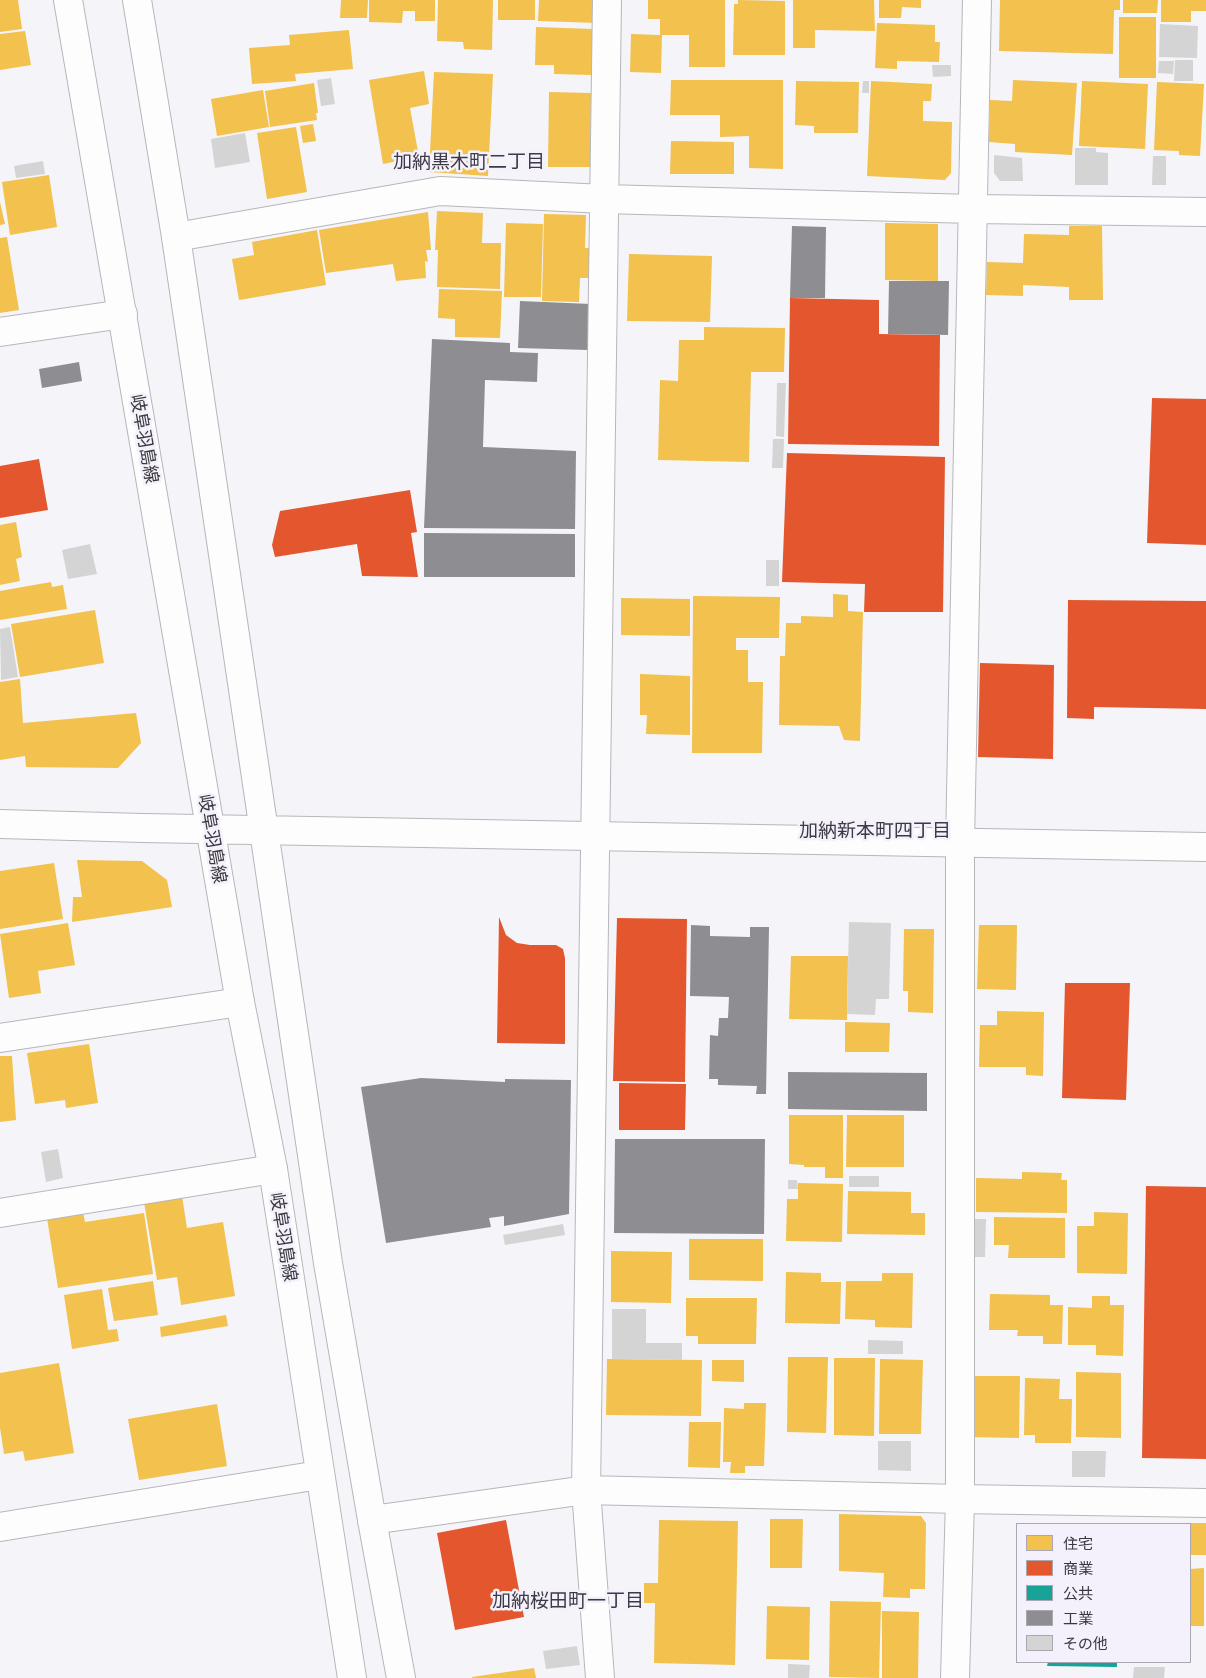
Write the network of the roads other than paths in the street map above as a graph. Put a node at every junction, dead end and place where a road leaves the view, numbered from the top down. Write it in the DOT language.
graph roads {
  1 [pos="68,0"];
  2 [pos="137,0"];
  3 [pos="607,0"];
  4 [pos="977,0"];
  5 [pos="604,199"];
  6 [pos="973,209"];
  7 [pos="1206,212"];
  8 [pos="176,237"];
  9 [pos="123,314"];
  10 [pos="0,332"];
  11 [pos="0,824"];
  12 [pos="211,830"];
  13 [pos="265,831"];
  14 [pos="595,837"];
  15 [pos="960,843"];
  16 [pos="1206,848"];
  17 [pos="240,1002"];
  18 [pos="0,1038"];
  19 [pos="273,1169"];
  20 [pos="0,1213"];
  21 [pos="319,1475"];
  22 [pos="586,1490"];
  23 [pos="960,1499"];
  24 [pos="1206,1503"];
  25 [pos="372,1520"];
  26 [pos="0,1527"];
  27 [pos="352,1678"];
  28 [pos="401,1678"];
  29 [pos="600,1678"];
  30 [pos="955,1678"];
  1 -- 9 [label="street, 岐阜羽島線"];
  2 -- 8 [label="street"];
  3 -- 5 [label="street"];
  4 -- 6 [label="street"];
  5 -- 6 [label="street"];
  5 -- 8 [label="street"];
  5 -- 14 [label="street"];
  6 -- 7 [label="street"];
  6 -- 15 [label="street"];
  8 -- 13 [label="street"];
  9 -- 10 [label="street"];
  9 -- 12 [label="street, 岐阜羽島線"];
  11 -- 12 [label="street"];
  12 -- 13 [label="street"];
  12 -- 17 [label="street, 岐阜羽島線"];
  13 -- 14 [label="street"];
  13 -- 25 [label="street"];
  14 -- 15 [label="street"];
  14 -- 22 [label="street"];
  15 -- 16 [label="street"];
  15 -- 23 [label="street"];
  17 -- 18 [label="street"];
  17 -- 19 [label="street, 岐阜羽島線"];
  19 -- 20 [label="street"];
  19 -- 21 [label="street, 岐阜羽島線"];
  21 -- 26 [label="street"];
  21 -- 27 [label="street, 岐阜羽島線"];
  22 -- 23 [label="street"];
  22 -- 25 [label="street"];
  22 -- 29 [label="street"];
  23 -- 24 [label="street"];
  23 -- 30 [label="street"];
  25 -- 28 [label="street"];
}
